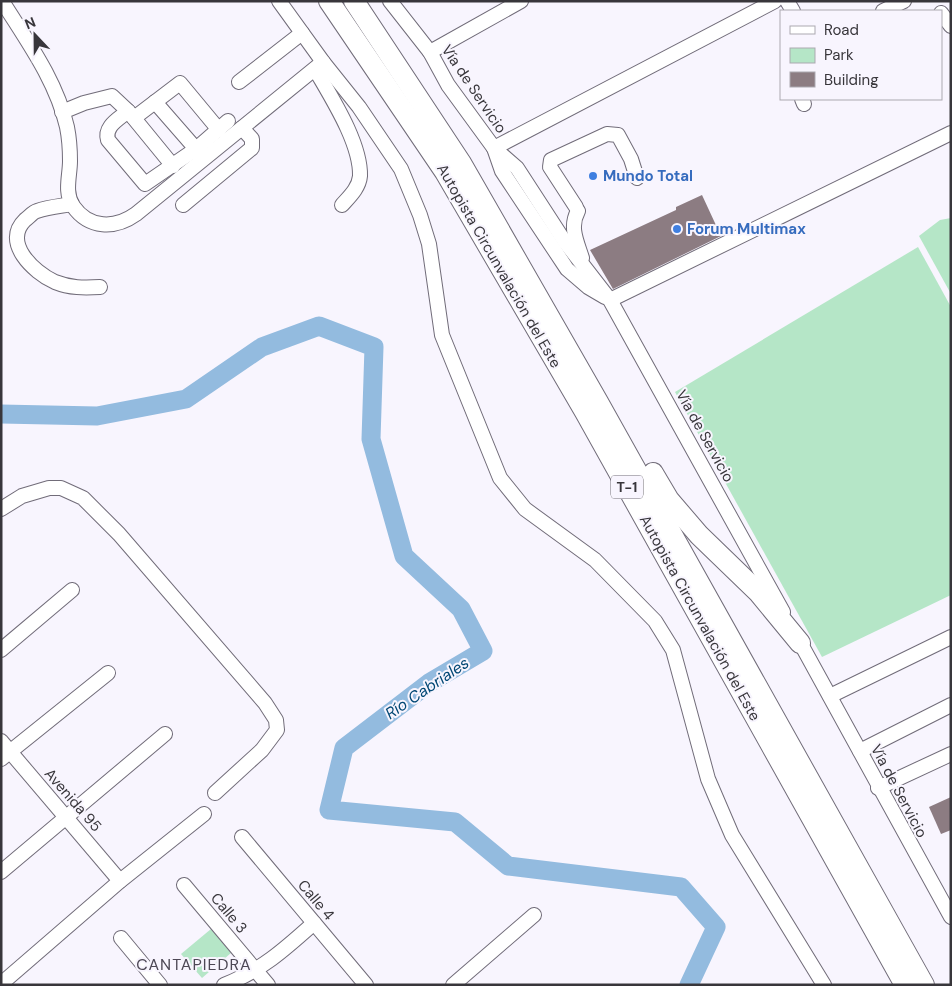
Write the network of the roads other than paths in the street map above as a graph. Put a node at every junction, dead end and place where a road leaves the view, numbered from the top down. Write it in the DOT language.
graph roads {
  1 [pos="2,1"];
  2 [pos="279,1"];
  3 [pos="329,1"];
  4 [pos="354,1"];
  5 [pos="390,1"];
  6 [pos="520,1"];
  7 [pos="775,1"];
  8 [pos="902,5"];
  9 [pos="886,10"];
  10 [pos="942,15"];
  11 [pos="951,26"];
  12 [pos="302,33"];
  13 [pos="430,52"];
  14 [pos="319,65"];
  15 [pos="238,82"];
  16 [pos="154,102"];
  17 [pos="62,112"];
  18 [pos="131,115"];
  19 [pos="242,128"];
  20 [pos="951,133"];
  21 [pos="494,148"];
  22 [pos="196,149"];
  23 [pos="173,166"];
  24 [pos="637,178"];
  25 [pos="72,204"];
  26 [pos="183,205"];
  27 [pos="342,205"];
  28 [pos="550,218"];
  29 [pos="534,220"];
  30 [pos="565,242"];
  31 [pos="550,245"];
  32 [pos="583,264"];
  33 [pos="100,287"];
  34 [pos="610,300"];
  35 [pos="595,396"];
  36 [pos="1,509"];
  37 [pos="72,590"];
  38 [pos="951,637"];
  39 [pos="800,643"];
  40 [pos="1,650"];
  41 [pos="108,674"];
  42 [pos="830,696"];
  43 [pos="951,705"];
  44 [pos="165,734"];
  45 [pos="4,750"];
  46 [pos="860,751"];
  47 [pos="951,754"];
  48 [pos="878,788"];
  49 [pos="214,793"];
  50 [pos="204,814"];
  51 [pos="66,817"];
  52 [pos="242,837"];
  53 [pos="1,872"];
  54 [pos="120,881"];
  55 [pos="184,885"];
  56 [pos="534,915"];
  57 [pos="951,917"];
  58 [pos="314,923"];
  59 [pos="121,938"];
  60 [pos="256,971"];
  61 [pos="1,984"];
  62 [pos="160,985"];
  63 [pos="224,985"];
  64 [pos="268,985"];
  65 [pos="366,985"];
  66 [pos="453,985"];
  67 [pos="824,985"];
  68 [pos="905,985"];
  69 [pos="924,985"];
  1 -- 17 [label="street"];
  2 -- 12 [label="street"];
  3 -- 68 [label="highway, Autopista Circunvalación del Este / T-1"];
  4 -- 35 [label="highway, Autopista Circunvalación del Este / T-1"];
  5 -- 13 [label="street, Vía de Servicio"];
  6 -- 13 [label="street"];
  7 -- 21 [label="street"];
  8 -- 9 [label="street"];
  10 -- 11 [label="street"];
  12 -- 14 [label="street"];
  12 -- 15 [label="street"];
  13 -- 21 [label="street, Vía de Servicio"];
  14 -- 19 [label="street"];
  14 -- 27 [label="street"];
  14 -- 67 [label="street"];
  16 -- 18 [label="street"];
  16 -- 22 [label="street"];
  16 -- 22 [label="street"];
  17 -- 18 [label="street"];
  17 -- 25 [label="street"];
  18 -- 23 [label="street"];
  18 -- 23 [label="street"];
  19 -- 25 [label="street"];
  19 -- 26 [label="street"];
  20 -- 34 [label="street"];
  21 -- 28 [label="street"];
  21 -- 29 [label="street, Vía de Servicio"];
  22 -- 23 [label="street"];
  24 -- 32 [label="street"];
  25 -- 33 [label="street"];
  28 -- 29 [label="street"];
  28 -- 30 [label="street"];
  29 -- 31 [label="street, Vía de Servicio"];
  30 -- 31 [label="street"];
  30 -- 32 [label="street"];
  31 -- 34 [label="street, Vía de Servicio"];
  32 -- 34 [label="street"];
  34 -- 39 [label="street, Vía de Servicio"];
  35 -- 39 [label="highway"];
  35 -- 69 [label="highway, Autopista Circunvalación del Este / T-1"];
  36 -- 49 [label="street"];
  37 -- 40 [label="street"];
  38 -- 42 [label="street"];
  39 -- 42 [label="street, Vía de Servicio"];
  41 -- 45 [label="street"];
  42 -- 46 [label="street, Vía de Servicio"];
  43 -- 46 [label="street"];
  44 -- 51 [label="street"];
  45 -- 51 [label="street, Avenida 95"];
  46 -- 48 [label="street, Vía de Servicio"];
  47 -- 48 [label="street"];
  48 -- 57 [label="street, Vía de Servicio"];
  50 -- 54 [label="street"];
  51 -- 53 [label="street"];
  51 -- 54 [label="street, Avenida 95"];
  52 -- 58 [label="street, Calle 4"];
  54 -- 61 [label="street"];
  55 -- 60 [label="street, Calle 3"];
  56 -- 66 [label="street"];
  58 -- 60 [label="street"];
  58 -- 65 [label="street, Calle 4"];
  59 -- 62 [label="street"];
  60 -- 63 [label="street"];
  60 -- 64 [label="street, Calle 3"];
}
